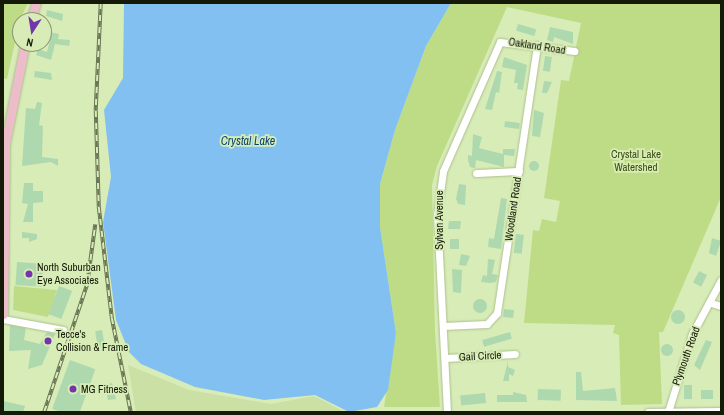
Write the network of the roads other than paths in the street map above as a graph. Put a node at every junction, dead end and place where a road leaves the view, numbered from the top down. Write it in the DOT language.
graph roads {
  1 [pos="501,41"];
  2 [pos="537,46"];
  3 [pos="574,51"];
  4 [pos="23,52"];
  5 [pos="4,159"];
  6 [pos="519,171"];
  7 [pos="476,173"];
  8 [pos="5,250"];
  9 [pos="721,280"];
  10 [pos="710,303"];
  11 [pos="721,306"];
  12 [pos="3,314"];
  13 [pos="3,319"];
  14 [pos="443,326"];
  15 [pos="63,330"];
  16 [pos="515,354"];
  17 [pos="445,358"];
  18 [pos="721,411"];
  19 [pos="447,412"];
  20 [pos="648,412"];
  21 [pos="668,412"];
  1 -- 2 [label="street, Oakland Road"];
  1 -- 14 [label="street, Sylvan Avenue"];
  2 -- 3 [label="street, Oakland Road"];
  2 -- 6 [label="street, Woodland Road"];
  4 -- 5 [label="main road"];
  5 -- 8 [label="main road"];
  6 -- 7 [label="street"];
  6 -- 14 [label="street, Woodland Road"];
  8 -- 12 [label="main road"];
  9 -- 10 [label="street, Plymouth Road"];
  10 -- 11 [label="street"];
  10 -- 21 [label="street, Plymouth Road"];
  13 -- 15 [label="street"];
  14 -- 17 [label="street, Sylvan Avenue"];
  16 -- 17 [label="street, Gail Circle"];
  17 -- 19 [label="street, Sylvan Avenue"];
  18 -- 21 [label="street"];
  20 -- 21 [label="street"];
}
